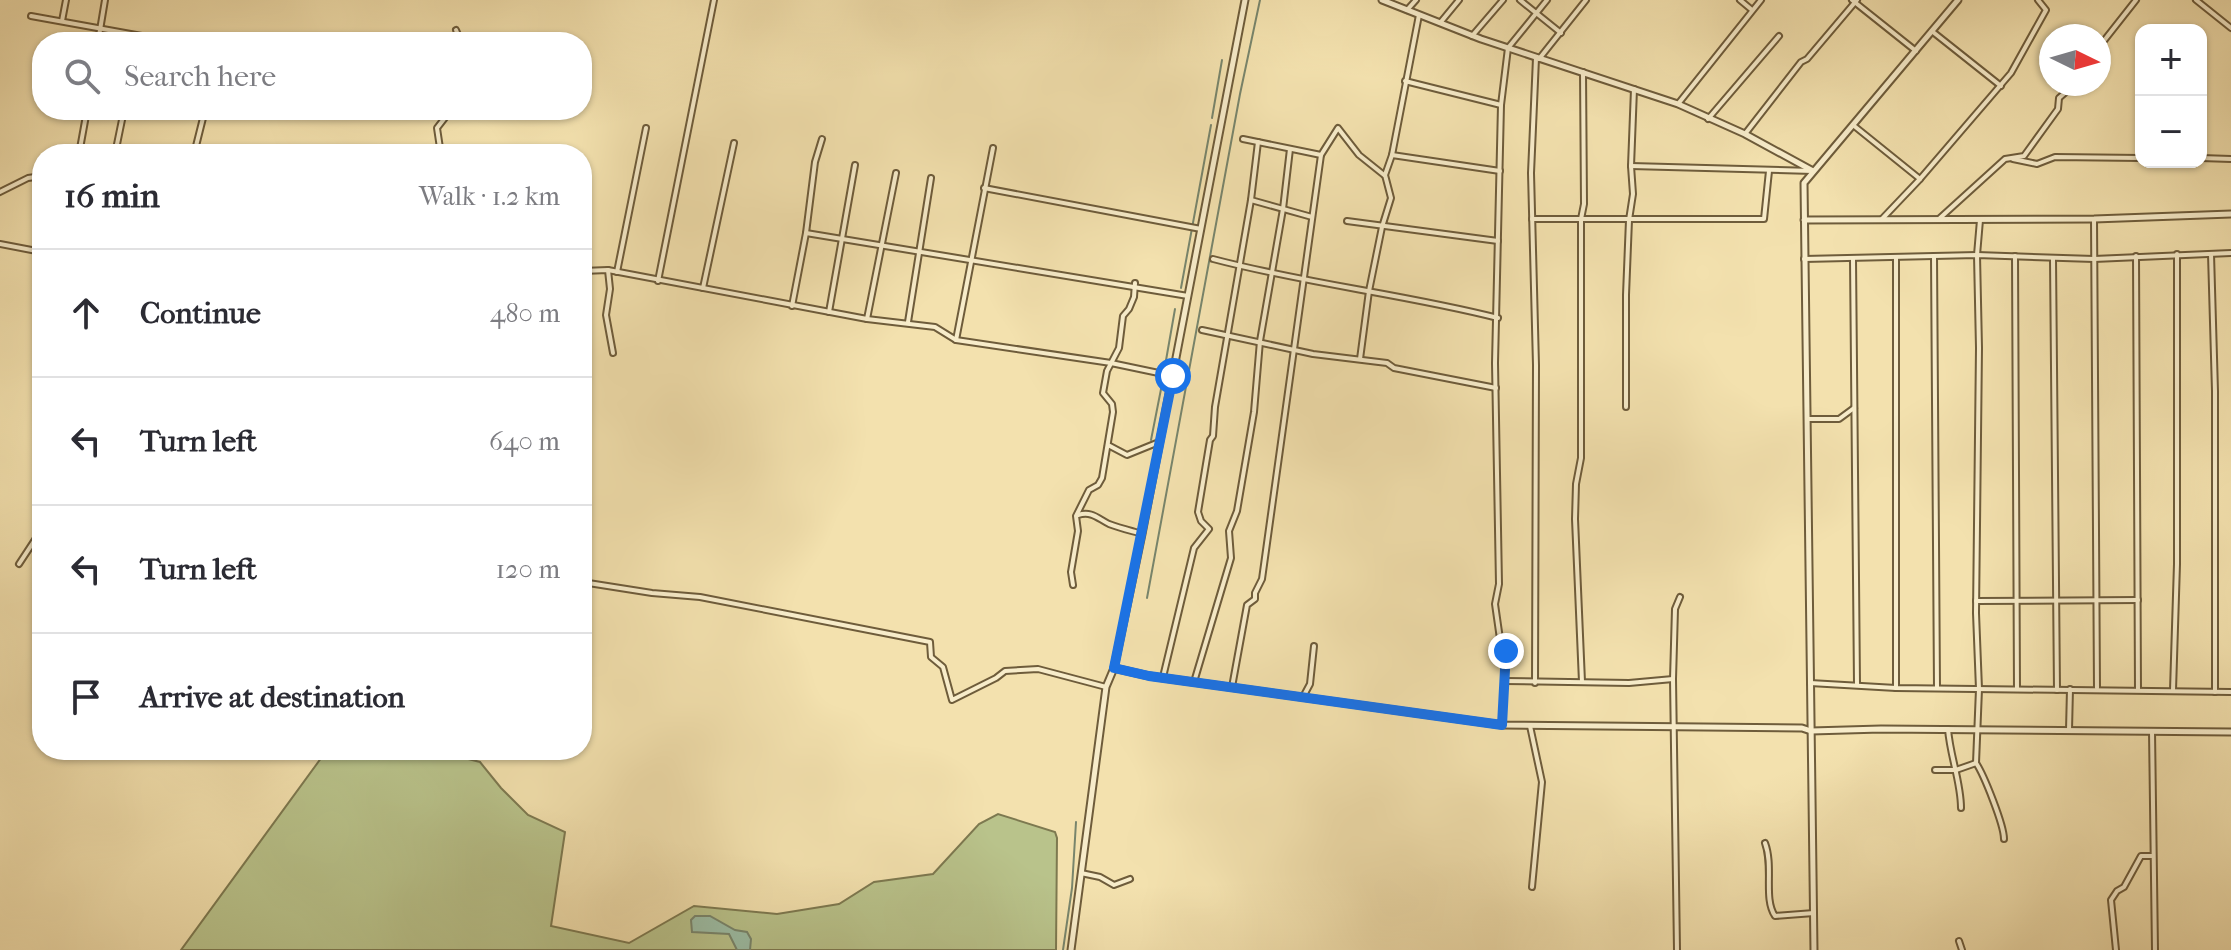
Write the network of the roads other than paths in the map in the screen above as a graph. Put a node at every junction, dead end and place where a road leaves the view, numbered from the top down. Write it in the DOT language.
graph roads {
  1 [pos="66,0"];
  2 [pos="105,0"];
  3 [pos="714,0"];
  4 [pos="1245,0"];
  5 [pos="1382,0"];
  6 [pos="1416,0"];
  7 [pos="1459,0"];
  8 [pos="1503,0"];
  9 [pos="1520,0"];
  10 [pos="1547,0"];
  11 [pos="1586,0"];
  12 [pos="1740,0"];
  13 [pos="1761,0"];
  14 [pos="1958,0"];
  15 [pos="2038,0"];
  16 [pos="2136,0"];
  17 [pos="2196,0"];
  18 [pos="1855,1"];
  19 [pos="1407,10"];
  20 [pos="1752,10"];
  21 [pos="1536,13"];
  22 [pos="1419,15"];
  23 [pos="31,16"];
  24 [pos="62,21"];
  25 [pos="1440,24"];
  26 [pos="101,28"];
  27 [pos="2231,28"];
  28 [pos="100,32"];
  29 [pos="122,32"];
  30 [pos="1933,32"];
  31 [pos="2111,32"];
  32 [pos="1561,33"];
  33 [pos="1472,36"];
  34 [pos="1779,36"];
  35 [pos="1508,48"];
  36 [pos="1916,52"];
  37 [pos="1538,58"];
  38 [pos="1583,72"];
  39 [pos="1405,81"];
  40 [pos="2001,86"];
  41 [pos="1634,89"];
  42 [pos="2061,96"];
  43 [pos="1678,104"];
  44 [pos="1501,105"];
  45 [pos="1708,119"];
  46 [pos="85,120"];
  47 [pos="122,120"];
  48 [pos="202,120"];
  49 [pos="443,120"];
  50 [pos="1853,125"];
  51 [pos="646,128"];
  52 [pos="1745,134"];
  53 [pos="822,139"];
  54 [pos="1243,139"];
  55 [pos="1258,142"];
  56 [pos="734,143"];
  57 [pos="81,144"];
  58 [pos="117,144"];
  59 [pos="196,144"];
  60 [pos="439,144"];
  61 [pos="993,148"];
  62 [pos="1290,149"];
  63 [pos="1321,155"];
  64 [pos="1392,155"];
  65 [pos="2135,158"];
  66 [pos="2207,158"];
  67 [pos="2005,159"];
  68 [pos="2231,159"];
  69 [pos="855,165"];
  70 [pos="1631,166"];
  71 [pos="1500,171"];
  72 [pos="1769,171"];
  73 [pos="1813,171"];
  74 [pos="896,173"];
  75 [pos="1385,175"];
  76 [pos="32,177"];
  77 [pos="931,178"];
  78 [pos="1920,179"];
  79 [pos="984,188"];
  80 [pos="0,192"];
  81 [pos="1251,200"];
  82 [pos="1283,209"];
  83 [pos="2231,214"];
  84 [pos="1312,217"];
  85 [pos="1532,219"];
  86 [pos="1581,219"];
  87 [pos="2094,219"];
  88 [pos="1629,220"];
  89 [pos="1804,220"];
  90 [pos="1938,220"];
  91 [pos="1980,220"];
  92 [pos="1347,221"];
  93 [pos="1881,221"];
  94 [pos="1382,227"];
  95 [pos="1201,229"];
  96 [pos="806,233"];
  97 [pos="841,239"];
  98 [pos="1498,241"];
  99 [pos="0,244"];
  100 [pos="883,244"];
  101 [pos="32,250"];
  102 [pos="920,253"];
  103 [pos="2231,253"];
  104 [pos="2177,254"];
  105 [pos="2211,254"];
  106 [pos="1977,255"];
  107 [pos="1934,256"];
  108 [pos="2015,256"];
  109 [pos="2136,256"];
  110 [pos="1853,258"];
  111 [pos="1896,258"];
  112 [pos="1213,259"];
  113 [pos="1804,259"];
  114 [pos="2053,259"];
  115 [pos="2094,259"];
  116 [pos="969,262"];
  117 [pos="1239,266"];
  118 [pos="608,270"];
  119 [pos="592,271"];
  120 [pos="617,272"];
  121 [pos="1273,272"];
  122 [pos="1302,280"];
  123 [pos="658,281"];
  124 [pos="1135,286"];
  125 [pos="703,288"];
  126 [pos="1369,291"];
  127 [pos="1188,296"];
  128 [pos="792,306"];
  129 [pos="829,312"];
  130 [pos="1498,318"];
  131 [pos="867,319"];
  132 [pos="908,322"];
  133 [pos="1202,330"];
  134 [pos="1226,334"];
  135 [pos="956,340"];
  136 [pos="1260,341"];
  137 [pos="1292,348"];
  138 [pos="613,353"];
  139 [pos="1360,359"];
  140 [pos="1111,363"];
  141 [pos="1173,376"];
  142 [pos="1496,388"];
  143 [pos="1626,407"];
  144 [pos="1855,408"];
  145 [pos="1808,419"];
  146 [pos="1159,442"];
  147 [pos="1108,445"];
  148 [pos="1076,516"];
  149 [pos="1142,534"];
  150 [pos="32,544"];
  151 [pos="19,564"];
  152 [pos="592,584"];
  153 [pos="1073,585"];
  154 [pos="1680,597"];
  155 [pos="2095,600"];
  156 [pos="2138,600"];
  157 [pos="1976,601"];
  158 [pos="2017,601"];
  159 [pos="2056,601"];
  160 [pos="1314,646"];
  161 [pos="1114,668"];
  162 [pos="1163,677"];
  163 [pos="1673,679"];
  164 [pos="1505,681"];
  165 [pos="1194,682"];
  166 [pos="1582,682"];
  167 [pos="1535,683"];
  168 [pos="1810,683"];
  169 [pos="1857,684"];
  170 [pos="1106,687"];
  171 [pos="1232,687"];
  172 [pos="1896,688"];
  173 [pos="1937,688"];
  174 [pos="2097,688"];
  175 [pos="1979,689"];
  176 [pos="2017,689"];
  177 [pos="2070,689"];
  178 [pos="2138,689"];
  179 [pos="2057,690"];
  180 [pos="2173,690"];
  181 [pos="2215,692"];
  182 [pos="2231,692"];
  183 [pos="1303,697"];
  184 [pos="1502,725"];
  185 [pos="1675,725"];
  186 [pos="1530,726"];
  187 [pos="1948,729"];
  188 [pos="1976,729"];
  189 [pos="2069,730"];
  190 [pos="1811,731"];
  191 [pos="2152,731"];
  192 [pos="2231,732"];
  193 [pos="1976,763"];
  194 [pos="1935,770"];
  195 [pos="1956,770"];
  196 [pos="1961,808"];
  197 [pos="2004,839"];
  198 [pos="1765,843"];
  199 [pos="2153,856"];
  200 [pos="1081,873"];
  201 [pos="1130,879"];
  202 [pos="1532,887"];
  203 [pos="1814,913"];
  204 [pos="1959,941"];
  205 [pos="1071,950"];
  206 [pos="1677,950"];
  207 [pos="1814,950"];
  208 [pos="1962,950"];
  209 [pos="2116,950"];
  210 [pos="2155,950"];
  1 -- 24 [label="street"];
  2 -- 26 [label="street"];
  3 -- 123 [label="street"];
  4 -- 95 [label="street"];
  5 -- 19 [label="street"];
  6 -- 19 [label="street"];
  7 -- 25 [label="street"];
  8 -- 33 [label="street"];
  9 -- 21 [label="street"];
  10 -- 21 [label="street"];
  11 -- 32 [label="street"];
  12 -- 20 [label="street"];
  13 -- 20 [label="street"];
  14 -- 30 [label="street"];
  15 -- 40 [label="street"];
  16 -- 31 [label="street"];
  17 -- 27 [label="street"];
  18 -- 36 [label="street"];
  18 -- 52 [label="street"];
  19 -- 22 [label="street"];
  20 -- 43 [label="street"];
  21 -- 32 [label="street"];
  21 -- 35 [label="street"];
  22 -- 25 [label="street"];
  22 -- 39 [label="street"];
  23 -- 24 [label="street"];
  24 -- 26 [label="street"];
  25 -- 33 [label="street"];
  26 -- 28 [label="street"];
  26 -- 29 [label="street"];
  30 -- 36 [label="street"];
  30 -- 40 [label="street"];
  32 -- 37 [label="street"];
  33 -- 35 [label="street"];
  34 -- 45 [label="street"];
  35 -- 37 [label="street"];
  35 -- 44 [label="street"];
  36 -- 50 [label="street"];
  37 -- 38 [label="street"];
  37 -- 85 [label="street"];
  38 -- 41 [label="street"];
  38 -- 86 [label="street"];
  39 -- 44 [label="street"];
  39 -- 64 [label="street"];
  40 -- 78 [label="street"];
  41 -- 43 [label="street"];
  41 -- 70 [label="street"];
  42 -- 67 [label="street"];
  43 -- 45 [label="street"];
  44 -- 71 [label="street"];
  45 -- 52 [label="street"];
  46 -- 57 [label="street"];
  47 -- 58 [label="street"];
  48 -- 59 [label="street"];
  49 -- 60 [label="street"];
  50 -- 73 [label="street"];
  50 -- 78 [label="street"];
  51 -- 120 [label="street"];
  52 -- 73 [label="street"];
  53 -- 96 [label="street"];
  54 -- 55 [label="street"];
  55 -- 62 [label="street"];
  55 -- 81 [label="street"];
  56 -- 125 [label="street"];
  61 -- 79 [label="street"];
  62 -- 63 [label="street"];
  62 -- 82 [label="street"];
  63 -- 75 [label="street"];
  63 -- 84 [label="street"];
  64 -- 71 [label="street"];
  64 -- 75 [label="street"];
  65 -- 67 [label="street"];
  66 -- 68 [label="street"];
  67 -- 90 [label="street"];
  69 -- 97 [label="street"];
  70 -- 72 [label="street"];
  70 -- 88 [label="street"];
  71 -- 98 [label="street"];
  72 -- 73 [label="street"];
  72 -- 88 [label="street"];
  73 -- 89 [label="street"];
  74 -- 100 [label="street"];
  75 -- 94 [label="street"];
  76 -- 80 [label="street"];
  77 -- 102 [label="street"];
  78 -- 93 [label="street"];
  79 -- 95 [label="street"];
  79 -- 116 [label="street"];
  81 -- 82 [label="street"];
  81 -- 117 [label="street"];
  82 -- 84 [label="street"];
  82 -- 121 [label="street"];
  83 -- 87 [label="street"];
  84 -- 122 [label="street"];
  85 -- 86 [label="street"];
  85 -- 167 [label="street"];
  86 -- 88 [label="street"];
  86 -- 166 [label="street"];
  87 -- 91 [label="street"];
  87 -- 115 [label="street"];
  88 -- 143 [label="street"];
  89 -- 93 [label="street"];
  89 -- 113 [label="street"];
  90 -- 91 [label="street"];
  90 -- 93 [label="street"];
  91 -- 106 [label="street"];
  92 -- 94 [label="street"];
  94 -- 98 [label="street"];
  94 -- 126 [label="street"];
  95 -- 127 [label="street"];
  96 -- 97 [label="street"];
  96 -- 128 [label="street"];
  97 -- 100 [label="street"];
  97 -- 129 [label="street"];
  98 -- 130 [label="street"];
  99 -- 101 [label="street"];
  100 -- 102 [label="street"];
  100 -- 131 [label="street"];
  102 -- 116 [label="street"];
  102 -- 132 [label="street"];
  103 -- 105 [label="street"];
  104 -- 105 [label="street"];
  104 -- 109 [label="street"];
  104 -- 180 [label="street"];
  105 -- 181 [label="street"];
  106 -- 107 [label="street"];
  106 -- 108 [label="street"];
  106 -- 157 [label="street"];
  107 -- 111 [label="street"];
  107 -- 173 [label="street"];
  108 -- 114 [label="street"];
  108 -- 158 [label="street"];
  109 -- 115 [label="street"];
  109 -- 156 [label="street"];
  110 -- 111 [label="street"];
  110 -- 113 [label="street"];
  110 -- 144 [label="street"];
  111 -- 172 [label="street"];
  112 -- 117 [label="street"];
  113 -- 145 [label="street"];
  114 -- 115 [label="street"];
  114 -- 159 [label="street"];
  115 -- 155 [label="street"];
  116 -- 124 [label="street"];
  116 -- 135 [label="street"];
  117 -- 121 [label="street"];
  117 -- 134 [label="street"];
  118 -- 119 [label="street"];
  118 -- 120 [label="street"];
  118 -- 138 [label="street"];
  120 -- 123 [label="street"];
  121 -- 122 [label="street"];
  121 -- 136 [label="street"];
  122 -- 126 [label="street"];
  122 -- 137 [label="street"];
  123 -- 125 [label="street"];
  124 -- 127 [label="street"];
  124 -- 140 [label="street"];
  125 -- 128 [label="street"];
  126 -- 130 [label="street"];
  126 -- 139 [label="street"];
  127 -- 141 [label="street"];
  128 -- 129 [label="street"];
  129 -- 131 [label="street"];
  130 -- 142 [label="street"];
  131 -- 132 [label="street"];
  132 -- 135 [label="street"];
  133 -- 134 [label="street"];
  134 -- 136 [label="street"];
  134 -- 162 [label="street"];
  135 -- 140 [label="street"];
  136 -- 137 [label="street"];
  136 -- 165 [label="street"];
  137 -- 139 [label="street"];
  137 -- 171 [label="street"];
  139 -- 142 [label="street"];
  140 -- 141 [label="street"];
  140 -- 147 [label="street"];
  141 -- 146 [label="street"];
  142 -- 164 [label="street"];
  144 -- 145 [label="street"];
  144 -- 169 [label="street"];
  145 -- 168 [label="street"];
  146 -- 147 [label="street"];
  146 -- 149 [label="street"];
  147 -- 148 [label="street"];
  148 -- 149 [label="street"];
  148 -- 153 [label="street"];
  149 -- 161 [label="street"];
  150 -- 151 [label="street"];
  152 -- 170 [label="street"];
  154 -- 163 [label="street"];
  155 -- 156 [label="street"];
  155 -- 159 [label="street"];
  155 -- 174 [label="street"];
  156 -- 178 [label="street"];
  157 -- 158 [label="street"];
  157 -- 175 [label="street"];
  158 -- 159 [label="street"];
  158 -- 176 [label="street"];
  159 -- 179 [label="street"];
  160 -- 183 [label="street"];
  161 -- 162 [label="street"];
  161 -- 170 [label="street"];
  162 -- 165 [label="street"];
  163 -- 166 [label="street"];
  163 -- 185 [label="street"];
  164 -- 167 [label="street"];
  164 -- 184 [label="street"];
  165 -- 171 [label="street"];
  166 -- 167 [label="street"];
  168 -- 169 [label="street"];
  168 -- 190 [label="street"];
  169 -- 172 [label="street"];
  170 -- 200 [label="street"];
  171 -- 183 [label="street"];
  172 -- 173 [label="street"];
  173 -- 175 [label="street"];
  174 -- 177 [label="street"];
  174 -- 178 [label="street"];
  175 -- 176 [label="street"];
  175 -- 188 [label="street"];
  176 -- 179 [label="street"];
  177 -- 179 [label="street"];
  177 -- 189 [label="street"];
  178 -- 180 [label="street"];
  180 -- 181 [label="street"];
  181 -- 182 [label="street"];
  183 -- 184 [label="street"];
  184 -- 186 [label="street"];
  185 -- 186 [label="street"];
  185 -- 190 [label="street"];
  185 -- 206 [label="street"];
  186 -- 202 [label="street"];
  187 -- 188 [label="street"];
  187 -- 190 [label="street"];
  187 -- 195 [label="street"];
  188 -- 189 [label="street"];
  188 -- 193 [label="street"];
  189 -- 191 [label="street"];
  190 -- 203 [label="street"];
  191 -- 192 [label="street"];
  191 -- 199 [label="street"];
  193 -- 195 [label="street"];
  193 -- 197 [label="street"];
  194 -- 195 [label="street"];
  195 -- 196 [label="street"];
  198 -- 203 [label="street"];
  199 -- 209 [label="street"];
  199 -- 210 [label="street"];
  200 -- 201 [label="street"];
  200 -- 205 [label="street"];
  203 -- 207 [label="street"];
  204 -- 208 [label="street"];
}
